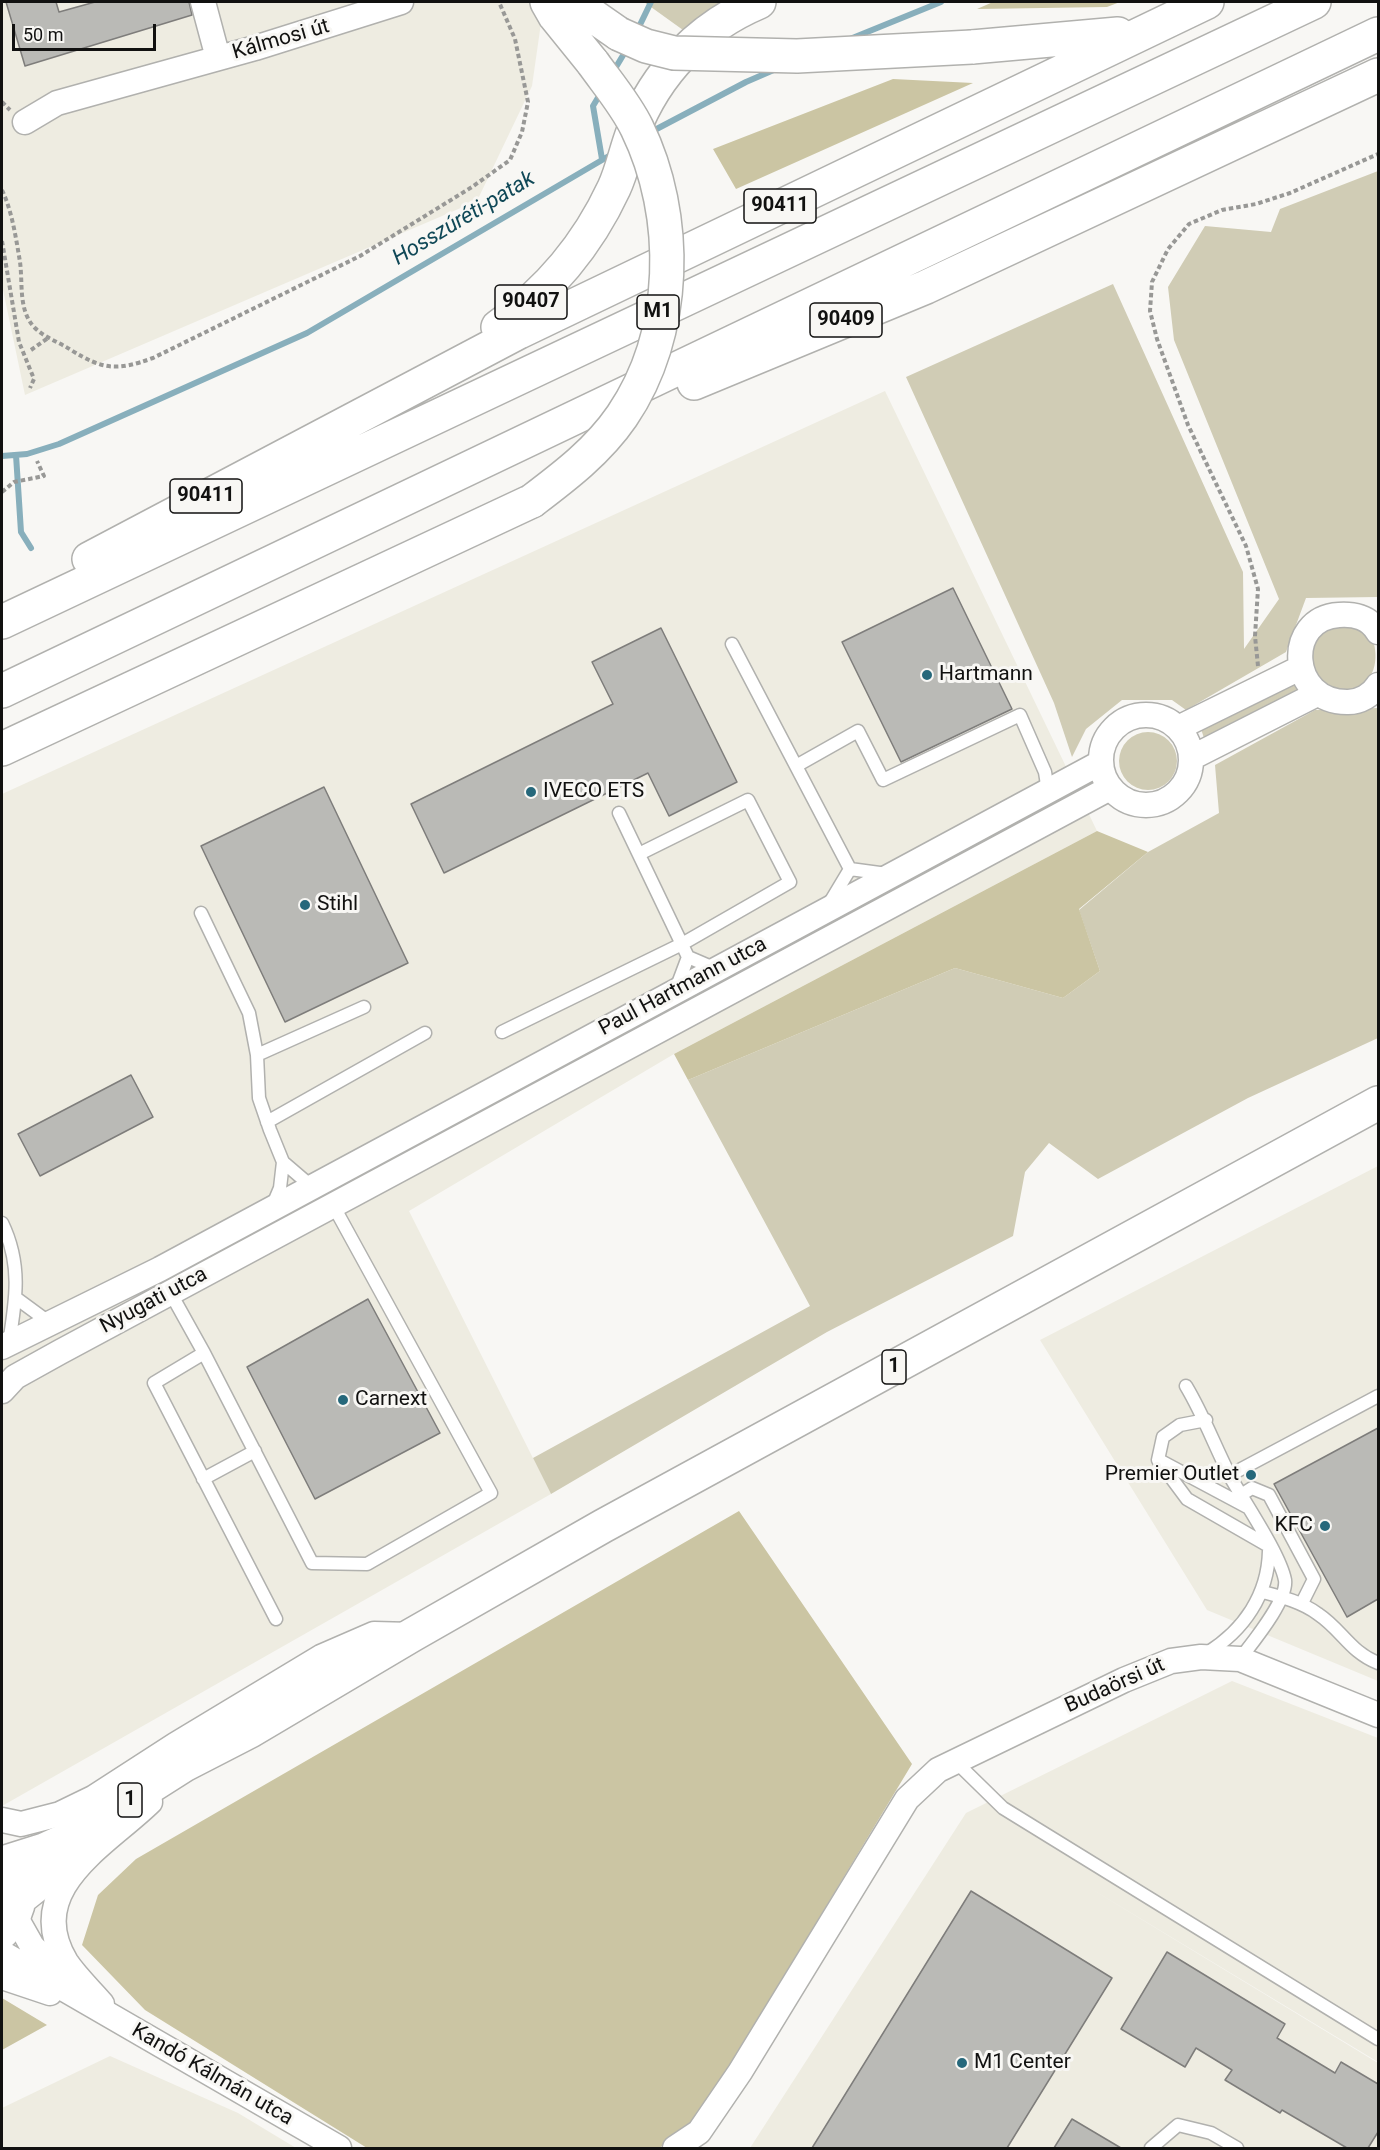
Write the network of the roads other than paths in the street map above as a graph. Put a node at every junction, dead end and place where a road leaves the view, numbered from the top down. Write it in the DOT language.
graph roads {
  1 [pos="203,2"];
  2 [pos="401,2"];
  3 [pos="547,2"];
  4 [pos="573,2"];
  5 [pos="759,2"];
  6 [pos="1207,2"];
  7 [pos="1314,2"];
  8 [pos="1149,30"];
  9 [pos="1378,34"];
  10 [pos="218,58"];
  11 [pos="1378,75"];
  12 [pos="25,122"];
  13 [pos="414,386"];
  14 [pos="514,448"];
  15 [pos="2,610"];
  16 [pos="2,622"];
  17 [pos="1378,632"];
  18 [pos="732,644"];
  19 [pos="1300,668"];
  20 [pos="1378,685"];
  21 [pos="2,691"];
  22 [pos="1317,694"];
  23 [pos="1178,728"];
  24 [pos="2,749"];
  25 [pos="1191,758"];
  26 [pos="1100,763"];
  27 [pos="796,766"];
  28 [pos="1110,788"];
  29 [pos="1048,791"];
  30 [pos="619,813"];
  31 [pos="639,854"];
  32 [pos="850,869"];
  33 [pos="891,875"];
  34 [pos="826,909"];
  35 [pos="201,913"];
  36 [pos="682,944"];
  37 [pos="688,957"];
  38 [pos="717,969"];
  39 [pos="676,991"];
  40 [pos="364,1007"];
  41 [pos="502,1032"];
  42 [pos="425,1033"];
  43 [pos="257,1055"];
  44 [pos="1378,1103"];
  45 [pos="267,1122"];
  46 [pos="283,1162"];
  47 [pos="311,1186"];
  48 [pos="333,1205"];
  49 [pos="269,1210"];
  50 [pos="310,1217"];
  51 [pos="2,1223"];
  52 [pos="170,1292"];
  53 [pos="16,1298"];
  54 [pos="50,1323"];
  55 [pos="5,1346"];
  56 [pos="204,1353"];
  57 [pos="1186,1386"];
  58 [pos="2,1391"];
  59 [pos="1377,1395"];
  60 [pos="1206,1420"];
  61 [pos="255,1451"];
  62 [pos="1158,1460"];
  63 [pos="1230,1475"];
  64 [pos="203,1479"];
  65 [pos="1241,1495"];
  66 [pos="1248,1508"];
  67 [pos="1269,1546"];
  68 [pos="1263,1592"];
  69 [pos="1282,1597"];
  70 [pos="1302,1603"];
  71 [pos="276,1619"];
  72 [pos="412,1635"];
  73 [pos="1200,1657"];
  74 [pos="1240,1659"];
  75 [pos="1378,1663"];
  76 [pos="1378,1715"];
  77 [pos="250,1731"];
  78 [pos="956,1762"];
  79 [pos="150,1802"];
  80 [pos="2,1820"];
  81 [pos="4,1860"];
  82 [pos="12,1915"];
  83 [pos="2,1953"];
  84 [pos="2,1977"];
  85 [pos="116,2019"];
  86 [pos="1378,2039"];
  87 [pos="339,2148"];
  88 [pos="675,2148"];
  89 [pos="1150,2148"];
  90 [pos="1237,2148"];
  1 -- 10 [label="street"];
  2 -- 10 [label="street, Kálmosi út"];
  3 -- 24 [label="main road, bridge"];
  4 -- 8 [label="main road, bridge"];
  5 -- 13 [label="main road, 90407"];
  6 -- 8 [label="main road, 90411"];
  7 -- 16 [label="main road, M1"];
  8 -- 13 [label="main road, 90411"];
  9 -- 14 [label="main road"];
  10 -- 12 [label="street, Kálmosi út"];
  11 -- 14 [label="main road, 90409"];
  13 -- 15 [label="main road, 90411"];
  14 -- 21 [label="main road"];
  17 -- 19 [label="street"];
  18 -- 27 [label="lane"];
  19 -- 22 [label="street"];
  19 -- 23 [label="street"];
  20 -- 22 [label="street"];
  22 -- 25 [label="street"];
  23 -- 25 [label="street"];
  23 -- 26 [label="street"];
  25 -- 28 [label="street"];
  26 -- 28 [label="street"];
  26 -- 29 [label="street, Paul Hartmann utca"];
  27 -- 29 [label="lane"];
  27 -- 32 [label="lane"];
  28 -- 48 [label="street, Paul Hartmann utca"];
  29 -- 33 [label="street, Paul Hartmann utca"];
  30 -- 31 [label="lane"];
  31 -- 36 [label="lane"];
  31 -- 36 [label="lane"];
  32 -- 33 [label="lane"];
  32 -- 34 [label="lane"];
  33 -- 34 [label="street, Paul Hartmann utca"];
  34 -- 38 [label="street, Paul Hartmann utca"];
  35 -- 43 [label="lane"];
  36 -- 37 [label="lane"];
  36 -- 41 [label="lane"];
  37 -- 38 [label="lane"];
  37 -- 39 [label="lane"];
  38 -- 39 [label="street, Paul Hartmann utca"];
  39 -- 47 [label="street, Paul Hartmann utca"];
  40 -- 43 [label="lane"];
  42 -- 45 [label="lane"];
  43 -- 45 [label="lane"];
  44 -- 72 [label="main road, 1"];
  45 -- 46 [label="lane"];
  46 -- 47 [label="lane"];
  46 -- 49 [label="lane"];
  47 -- 49 [label="street, Paul Hartmann utca"];
  48 -- 50 [label="street, Paul Hartmann utca"];
  48 -- 61 [label="lane"];
  49 -- 54 [label="street, Nyugati utca"];
  50 -- 52 [label="street, Nyugati utca"];
  51 -- 53 [label="lane"];
  52 -- 56 [label="lane"];
  52 -- 58 [label="street, Nyugati utca"];
  53 -- 54 [label="lane"];
  53 -- 55 [label="lane"];
  54 -- 55 [label="street, Nyugati utca"];
  56 -- 61 [label="lane"];
  56 -- 64 [label="lane"];
  57 -- 60 [label="lane"];
  59 -- 63 [label="lane"];
  60 -- 62 [label="lane"];
  60 -- 63 [label="lane"];
  61 -- 64 [label="lane"];
  62 -- 66 [label="lane"];
  62 -- 67 [label="lane"];
  63 -- 65 [label="lane"];
  64 -- 71 [label="lane"];
  65 -- 66 [label="lane"];
  65 -- 70 [label="lane"];
  66 -- 67 [label="lane"];
  67 -- 68 [label="lane"];
  67 -- 69 [label="lane"];
  68 -- 69 [label="lane"];
  68 -- 73 [label="lane"];
  69 -- 70 [label="lane"];
  69 -- 74 [label="lane"];
  70 -- 75 [label="lane"];
  72 -- 77 [label="main road, 1"];
  72 -- 80 [label="street"];
  73 -- 74 [label="street, Budaörsi út"];
  73 -- 78 [label="street, Budaörsi út"];
  74 -- 76 [label="street, Budaörsi út"];
  77 -- 79 [label="main road, 1"];
  77 -- 81 [label="main road, 1"];
  78 -- 86 [label="lane"];
  78 -- 88 [label="street, Budaörsi út"];
  79 -- 82 [label="main road, 1"];
  79 -- 85 [label="street"];
  81 -- 82 [label="main road, 1"];
  82 -- 85 [label="street"];
  83 -- 85 [label="street"];
  84 -- 85 [label="street"];
  85 -- 87 [label="street, Kandó Kálmán utca"];
  89 -- 90 [label="lane"];
}
